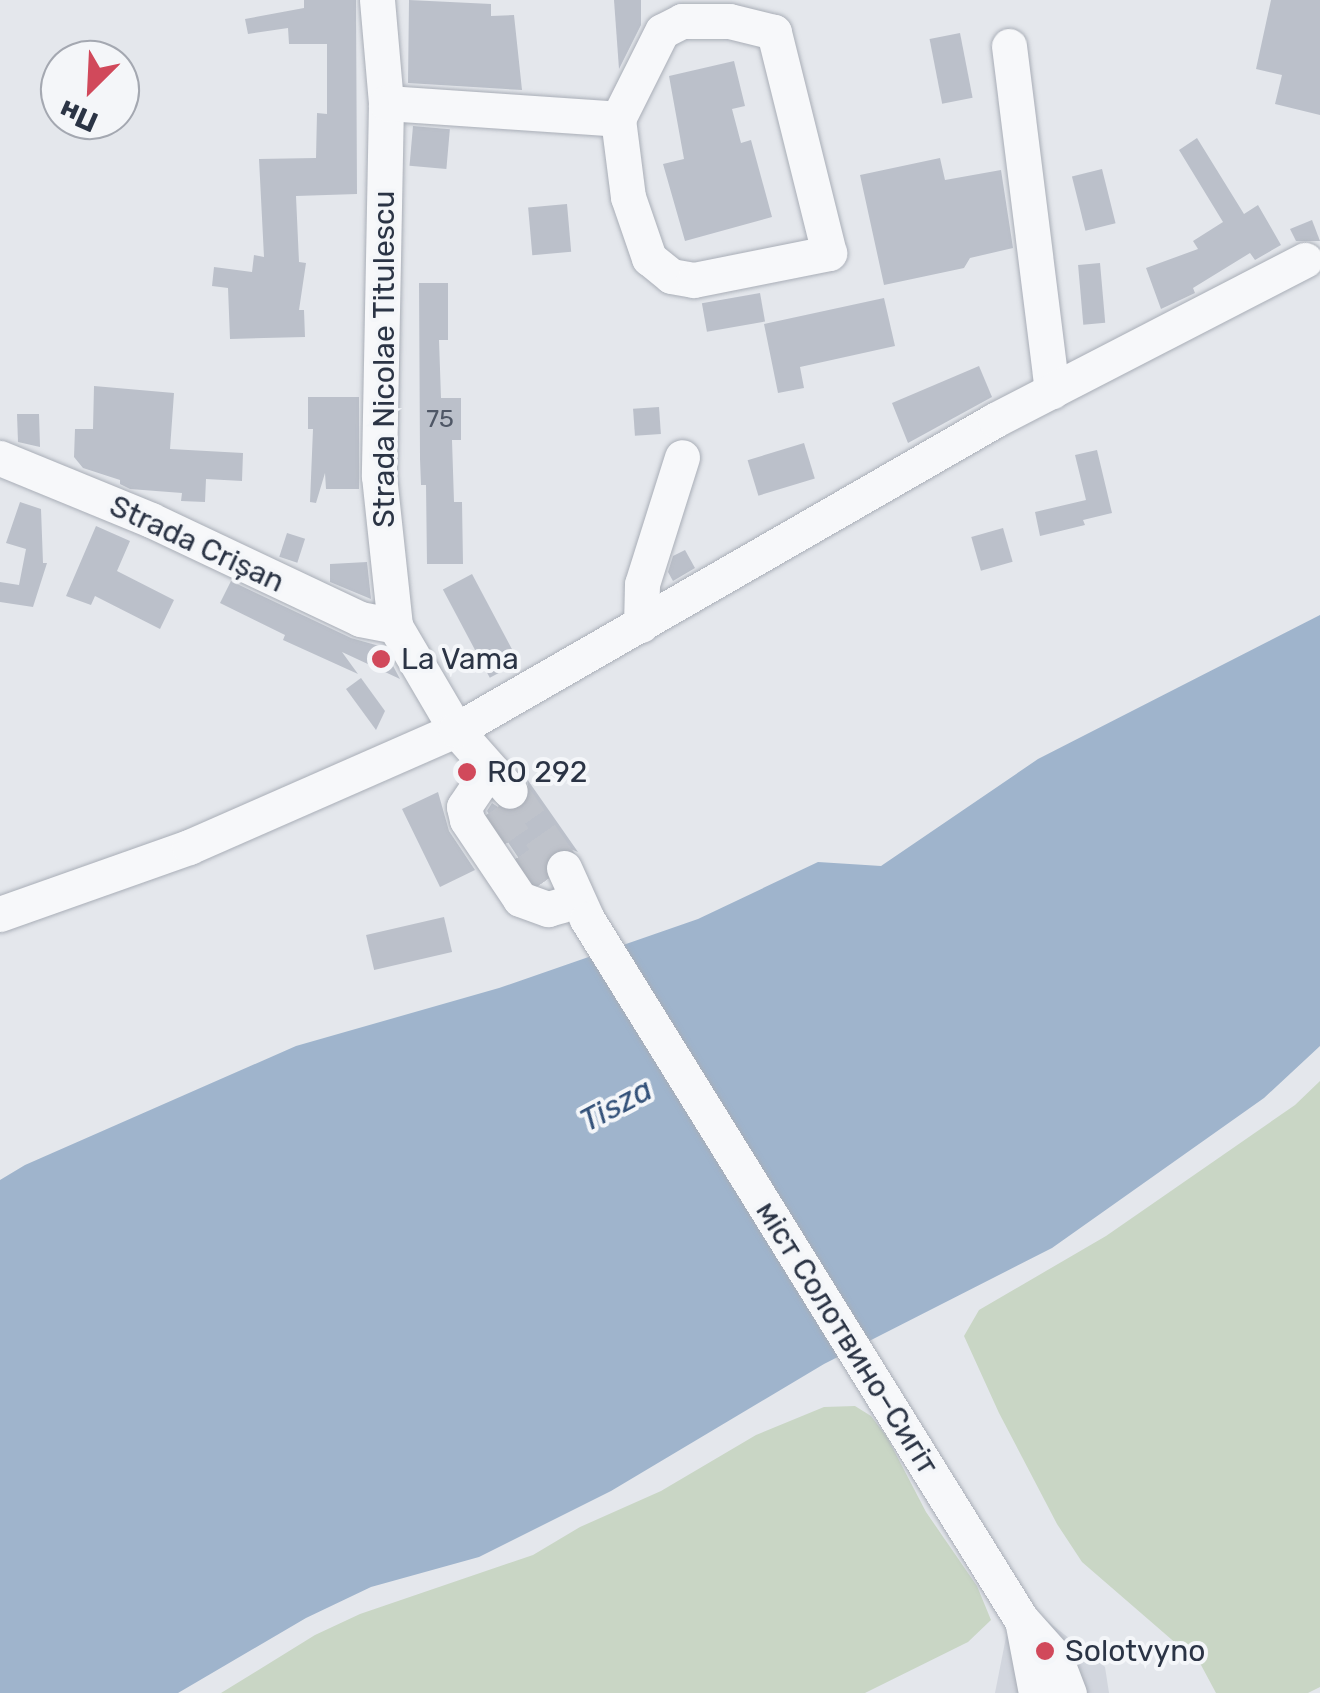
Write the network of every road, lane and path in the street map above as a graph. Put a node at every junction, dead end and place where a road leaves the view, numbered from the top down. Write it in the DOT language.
graph roads {
  1 [pos="377,0"];
  2 [pos="1009,46"];
  3 [pos="386,103"];
  4 [pos="618,118"];
  5 [pos="1304,260"];
  6 [pos="1052,391"];
  7 [pos="682,457"];
  8 [pos="0,458"];
  9 [pos="641,625"];
  10 [pos="395,626"];
  11 [pos="481,773"];
  12 [pos="0,914"];
  13 [pos="1018,1613"];
  14 [pos="1036,1693"];
  15 [pos="1069,1693"];
  1 -- 3 [label="street, Strada Nicolae Titulescu"];
  2 -- 6 [label="street"];
  3 -- 4 [label="street"];
  3 -- 10 [label="street, Strada Nicolae Titulescu"];
  4 -- 4 [label="street"];
  5 -- 6 [label="street"];
  6 -- 9 [label="street"];
  7 -- 9 [label="street"];
  8 -- 10 [label="street, Strada Crișan"];
  9 -- 11 [label="street"];
  10 -- 11 [label="street, Strada Nicolae Titulescu"];
  11 -- 12 [label="street"];
  11 -- 13 [label="street, міст Солотвино–Сигіт"];
  13 -- 14 [label="street"];
  13 -- 15 [label="street"];
}
